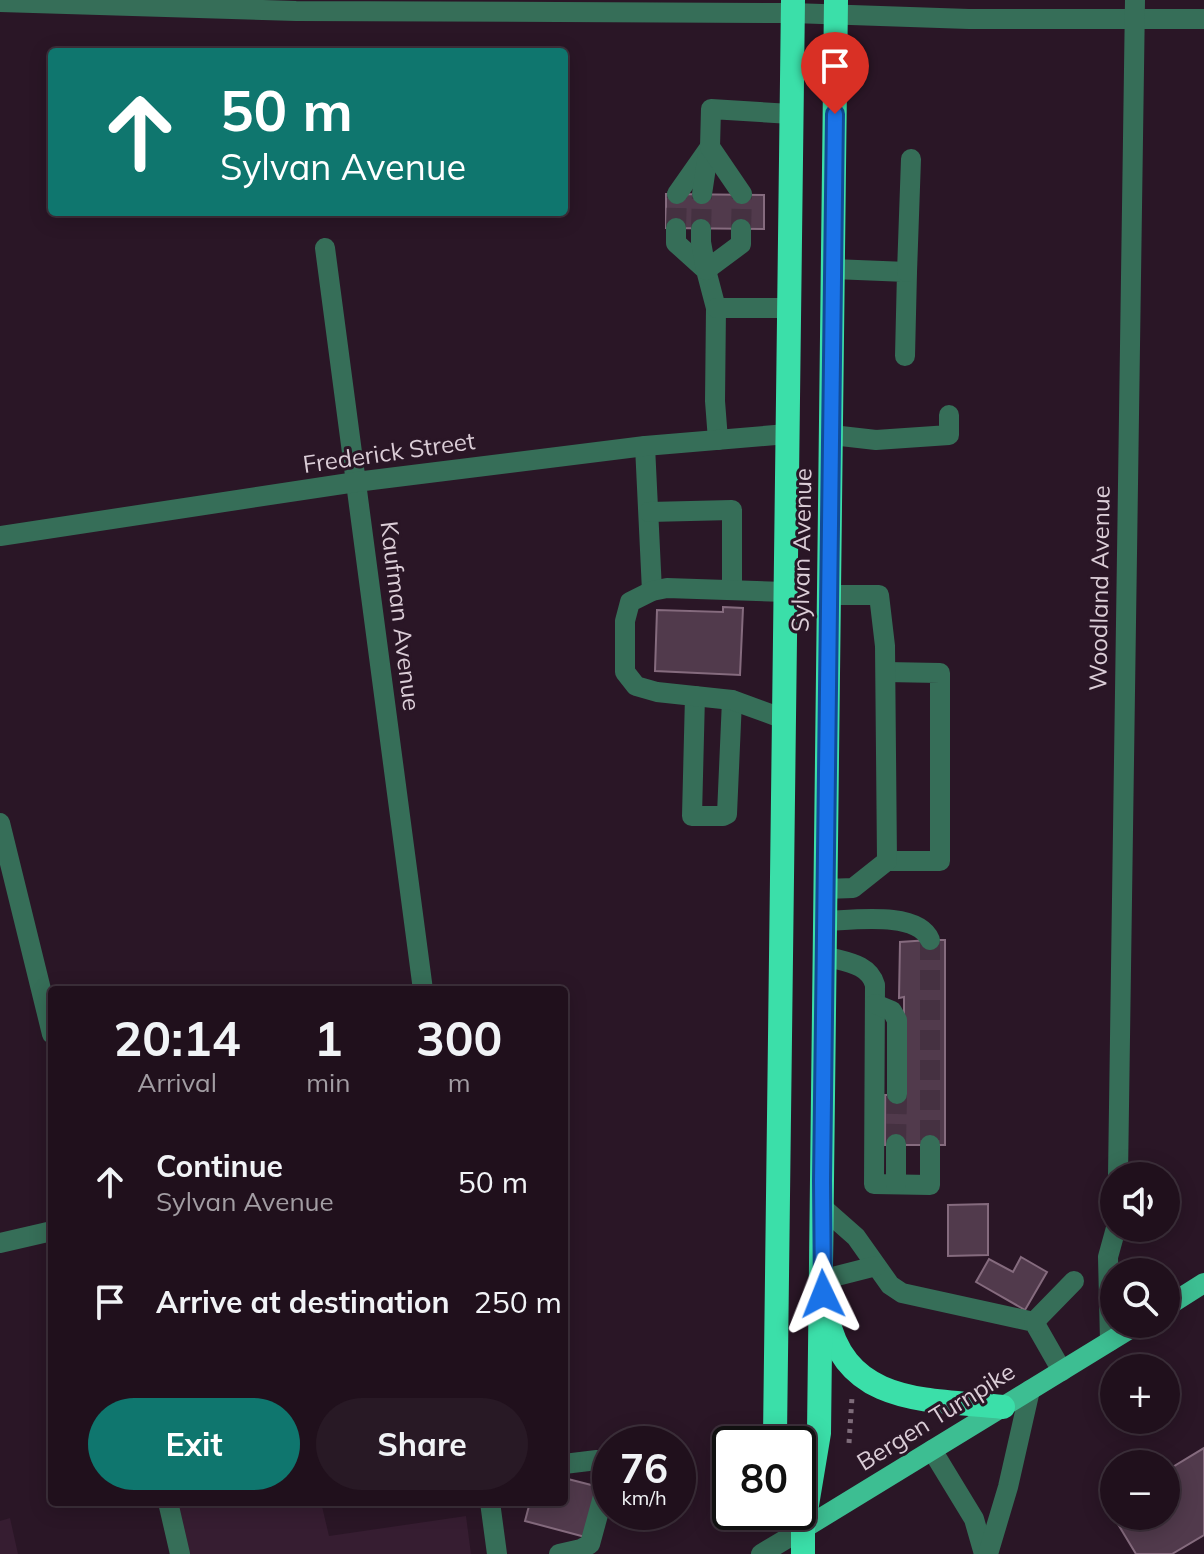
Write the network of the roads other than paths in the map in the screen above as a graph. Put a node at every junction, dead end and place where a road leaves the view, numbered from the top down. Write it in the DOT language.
graph roads {
  1 [pos="0,2"];
  2 [pos="792,7"];
  3 [pos="836,7"];
  4 [pos="1135,9"];
  5 [pos="969,10"];
  6 [pos="1204,19"];
  7 [pos="791,114"];
  8 [pos="710,147"];
  9 [pos="911,159"];
  10 [pos="677,194"];
  11 [pos="702,194"];
  12 [pos="742,194"];
  13 [pos="676,228"];
  14 [pos="701,229"];
  15 [pos="741,229"];
  16 [pos="325,248"];
  17 [pos="833,269"];
  18 [pos="706,270"];
  19 [pos="907,272"];
  20 [pos="716,308"];
  21 [pos="788,308"];
  22 [pos="905,356"];
  23 [pos="949,415"];
  24 [pos="787,434"];
  25 [pos="832,435"];
  26 [pos="718,440"];
  27 [pos="645,446"];
  28 [pos="356,482"];
  29 [pos="649,512"];
  30 [pos="0,536"];
  31 [pos="732,590"];
  32 [pos="652,591"];
  33 [pos="786,592"];
  34 [pos="830,595"];
  35 [pos="886,672"];
  36 [pos="695,696"];
  37 [pos="732,700"];
  38 [pos="784,719"];
  39 [pos="0,823"];
  40 [pos="4,860"];
  41 [pos="887,861"];
  42 [pos="826,889"];
  43 [pos="826,921"];
  44 [pos="930,940"];
  45 [pos="825,956"];
  46 [pos="422,986"];
  47 [pos="875,1004"];
  48 [pos="48,1020"];
  49 [pos="897,1094"];
  50 [pos="896,1144"];
  51 [pos="930,1145"];
  52 [pos="1118,1162"];
  53 [pos="896,1184"];
  54 [pos="822,1207"];
  55 [pos="48,1232"];
  56 [pos="1112,1242"];
  57 [pos="0,1243"];
  58 [pos="876,1266"];
  59 [pos="821,1280"];
  60 [pos="1074,1281"];
  61 [pos="1204,1283"];
  62 [pos="1180,1298"];
  63 [pos="1204,1302"];
  64 [pos="1180,1305"];
  65 [pos="1034,1322"];
  66 [pos="1115,1338"];
  67 [pos="1110,1341"];
  68 [pos="1062,1371"];
  69 [pos="1030,1390"];
  70 [pos="1003,1407"];
  71 [pos="775,1426"];
  72 [pos="816,1447"];
  73 [pos="932,1450"];
  74 [pos="592,1461"];
  75 [pos="568,1464"];
  76 [pos="169,1506"];
  77 [pos="491,1506"];
  78 [pos="816,1512"];
  79 [pos="594,1530"];
  80 [pos="789,1530"];
  81 [pos="801,1530"];
  82 [pos="180,1554"];
  83 [pos="497,1554"];
  84 [pos="559,1554"];
  85 [pos="761,1554"];
  86 [pos="803,1554"];
  87 [pos="986,1554"];
  1 -- 2 [label="street"];
  2 -- 3 [label="street"];
  2 -- 7 [label="highway, Sylvan Avenue"];
  3 -- 5 [label="street"];
  3 -- 17 [label="highway, Sylvan Avenue"];
  4 -- 5 [label="street"];
  4 -- 6 [label="street"];
  4 -- 52 [label="street, Woodland Avenue"];
  7 -- 8 [label="street"];
  7 -- 21 [label="highway, Sylvan Avenue"];
  8 -- 10 [label="street"];
  8 -- 11 [label="street"];
  8 -- 12 [label="street"];
  9 -- 19 [label="street"];
  13 -- 18 [label="street"];
  14 -- 18 [label="street"];
  15 -- 18 [label="street"];
  16 -- 28 [label="street, Kaufman Avenue"];
  17 -- 19 [label="street"];
  17 -- 25 [label="highway, Sylvan Avenue"];
  18 -- 20 [label="street"];
  19 -- 22 [label="street"];
  20 -- 21 [label="street"];
  20 -- 26 [label="street"];
  21 -- 24 [label="highway, Sylvan Avenue"];
  23 -- 25 [label="street"];
  24 -- 26 [label="street, Frederick Street"];
  24 -- 33 [label="highway, Sylvan Avenue"];
  25 -- 34 [label="highway, Sylvan Avenue"];
  26 -- 27 [label="street, Frederick Street"];
  27 -- 28 [label="street, Frederick Street"];
  27 -- 29 [label="street"];
  28 -- 30 [label="street, Frederick Street"];
  28 -- 46 [label="street, Kaufman Avenue"];
  29 -- 31 [label="street"];
  29 -- 32 [label="street"];
  31 -- 32 [label="street"];
  31 -- 33 [label="street"];
  32 -- 36 [label="street"];
  33 -- 38 [label="highway, Sylvan Avenue"];
  34 -- 35 [label="street"];
  34 -- 42 [label="highway, Sylvan Avenue"];
  35 -- 41 [label="street"];
  35 -- 41 [label="street"];
  36 -- 37 [label="street"];
  36 -- 37 [label="street"];
  37 -- 38 [label="street"];
  38 -- 71 [label="highway, Sylvan Avenue"];
  39 -- 40 [label="street"];
  40 -- 48 [label="street"];
  41 -- 42 [label="street"];
  42 -- 43 [label="highway, Sylvan Avenue"];
  43 -- 44 [label="street"];
  43 -- 45 [label="highway, Sylvan Avenue"];
  45 -- 47 [label="street"];
  45 -- 54 [label="highway, Sylvan Avenue"];
  47 -- 49 [label="street"];
  47 -- 53 [label="street"];
  50 -- 53 [label="street"];
  51 -- 53 [label="street"];
  54 -- 58 [label="street"];
  54 -- 59 [label="highway, Sylvan Avenue"];
  55 -- 57 [label="street"];
  56 -- 67 [label="street"];
  58 -- 59 [label="street"];
  58 -- 65 [label="street"];
  59 -- 70 [label="highway"];
  59 -- 72 [label="highway"];
  60 -- 65 [label="street"];
  61 -- 62 [label="main road"];
  63 -- 64 [label="main road"];
  65 -- 68 [label="street"];
  66 -- 67 [label="main road, Bergen Turnpike"];
  67 -- 68 [label="main road, Bergen Turnpike"];
  68 -- 69 [label="main road, Bergen Turnpike"];
  69 -- 70 [label="main road, Bergen Turnpike"];
  69 -- 87 [label="street"];
  70 -- 73 [label="main road, Bergen Turnpike"];
  73 -- 78 [label="main road, Bergen Turnpike"];
  73 -- 87 [label="street"];
  74 -- 75 [label="street"];
  76 -- 82 [label="street"];
  77 -- 83 [label="street"];
  79 -- 84 [label="street"];
  80 -- 85 [label="street, Bergen Turnpike"];
  81 -- 86 [label="highway"];
}
